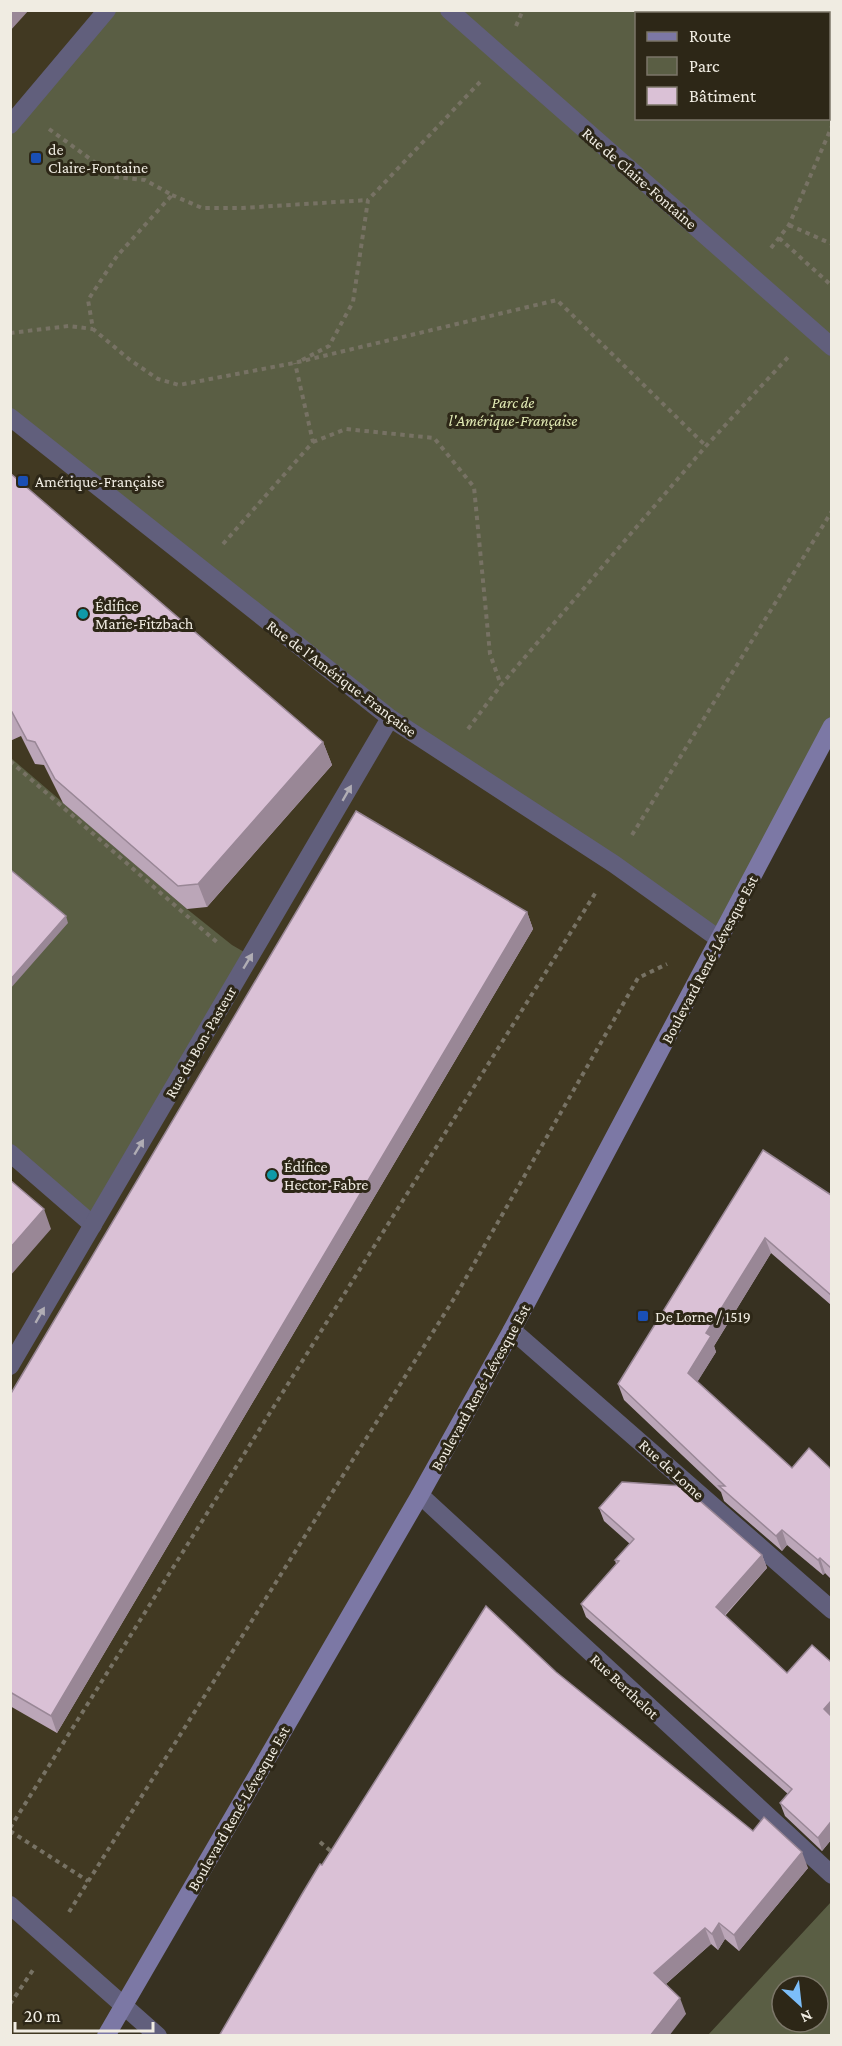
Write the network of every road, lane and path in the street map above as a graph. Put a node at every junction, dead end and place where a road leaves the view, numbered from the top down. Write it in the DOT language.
graph roads {
  1 [pos="107,10"];
  2 [pos="449,10"];
  3 [pos="523,10"];
  4 [pos="503,58"];
  5 [pos="23,110"];
  6 [pos="10,125"];
  7 [pos="831,126"];
  8 [pos="172,195"];
  9 [pos="368,200"];
  10 [pos="789,225"];
  11 [pos="779,238"];
  12 [pos="831,244"];
  13 [pos="751,276"];
  14 [pos="831,286"];
  15 [pos="93,329"];
  16 [pos="813,331"];
  17 [pos="10,333"];
  18 [pos="831,347"];
  19 [pos="294,363"];
  20 [pos="10,417"];
  21 [pos="313,442"];
  22 [pos="706,446"];
  23 [pos="831,511"];
  24 [pos="201,569"];
  25 [pos="501,685"];
  26 [pos="390,718"];
  27 [pos="831,726"];
  28 [pos="447,755"];
  29 [pos="10,761"];
  30 [pos="614,864"];
  31 [pos="718,939"];
  32 [pos="669,962"];
  33 [pos="244,967"];
  34 [pos="10,1154"];
  35 [pos="93,1225"];
  36 [pos="512,1330"];
  37 [pos="10,1366"];
  38 [pos="420,1495"];
  39 [pos="831,1610"];
  40 [pos="10,1830"];
  41 [pos="320,1842"];
  42 [pos="338,1857"];
  43 [pos="831,1875"];
  44 [pos="88,1881"];
  45 [pos="10,1905"];
  46 [pos="51,1941"];
  47 [pos="10,2004"];
  48 [pos="124,2005"];
  49 [pos="106,2036"];
  50 [pos="158,2036"];
  1 -- 5 [label="street"];
  2 -- 4 [label="street, Rue de Claire-Fontaine"];
  3 -- 4 [label="path"];
  4 -- 9 [label="path"];
  4 -- 13 [label="street, Rue de Claire-Fontaine"];
  5 -- 6 [label="street"];
  5 -- 8 [label="path"];
  7 -- 10 [label="path"];
  8 -- 9 [label="path"];
  8 -- 15 [label="path"];
  9 -- 19 [label="path"];
  10 -- 11 [label="path"];
  10 -- 12 [label="path"];
  11 -- 13 [label="path"];
  11 -- 14 [label="path"];
  13 -- 16 [label="street, Rue de Claire-Fontaine"];
  15 -- 17 [label="path"];
  15 -- 19 [label="path"];
  16 -- 18 [label="street, Rue de Claire-Fontaine"];
  16 -- 22 [label="path"];
  19 -- 21 [label="path"];
  19 -- 22 [label="path"];
  20 -- 24 [label="street, Rue de l'Amérique-Française"];
  21 -- 24 [label="path"];
  21 -- 25 [label="path"];
  22 -- 25 [label="path"];
  23 -- 30 [label="path"];
  24 -- 26 [label="street, Rue de l'Amérique-Française"];
  25 -- 28 [label="path"];
  26 -- 28 [label="street, Rue de l'Amérique-Française"];
  33 -- 26 [label="street, Rue du Bon-Pasteur, one-way"];
  27 -- 31 [label="main road, Boulevard René-Lévesque Est"];
  28 -- 30 [label="street, Rue de l'Amérique-Française"];
  29 -- 33 [label="path"];
  30 -- 31 [label="street, Rue de l'Amérique-Française"];
  30 -- 40 [label="path"];
  31 -- 36 [label="main road, Boulevard René-Lévesque Est"];
  32 -- 44 [label="path"];
  35 -- 33 [label="street, Rue du Bon-Pasteur, one-way"];
  34 -- 35 [label="street"];
  37 -- 35 [label="street, Rue du Bon-Pasteur, one-way"];
  36 -- 38 [label="main road, Boulevard René-Lévesque Est"];
  36 -- 39 [label="street, Rue de Lome"];
  38 -- 43 [label="street, Rue Berthelot"];
  38 -- 48 [label="main road, Boulevard René-Lévesque Est"];
  40 -- 44 [label="path"];
  41 -- 42 [label="path"];
  44 -- 46 [label="path"];
  45 -- 46 [label="street"];
  46 -- 47 [label="path"];
  46 -- 48 [label="street"];
  48 -- 49 [label="main road, Boulevard René-Lévesque Est"];
  48 -- 50 [label="street"];
}
